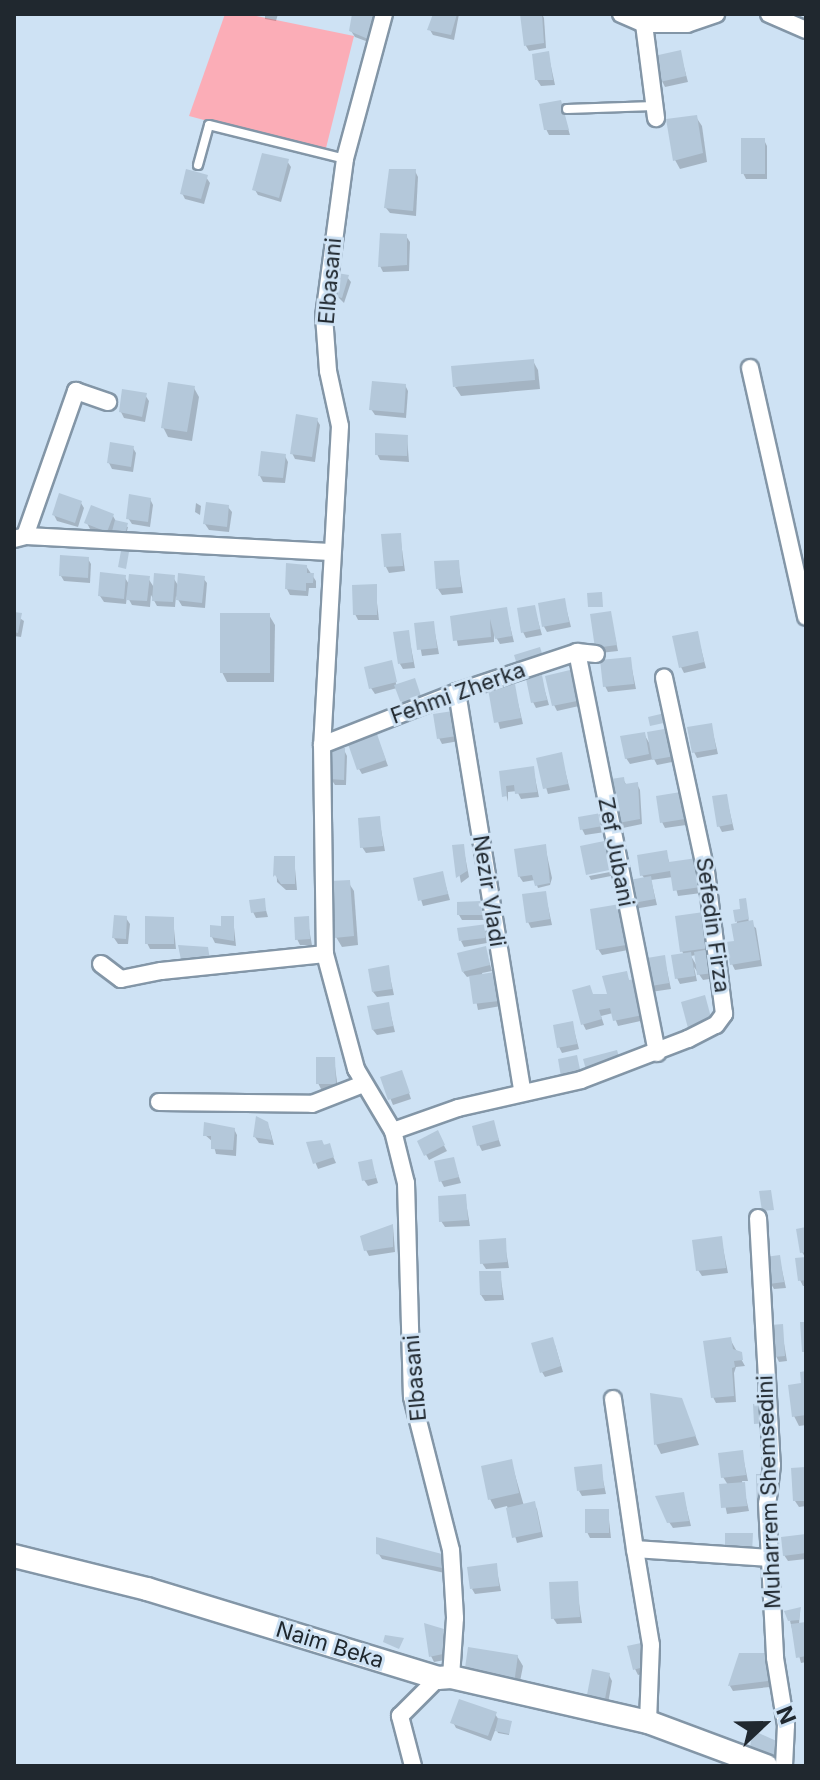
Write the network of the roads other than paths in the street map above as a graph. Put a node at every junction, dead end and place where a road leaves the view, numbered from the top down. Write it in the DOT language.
graph roads {
  1 [pos="384,14"];
  2 [pos="621,14"];
  3 [pos="716,14"];
  4 [pos="769,14"];
  5 [pos="644,24"];
  6 [pos="806,30"];
  7 [pos="567,109"];
  8 [pos="655,112"];
  9 [pos="345,159"];
  10 [pos="198,165"];
  11 [pos="750,368"];
  12 [pos="108,402"];
  13 [pos="20,537"];
  14 [pos="332,552"];
  15 [pos="806,617"];
  16 [pos="577,652"];
  17 [pos="596,654"];
  18 [pos="664,677"];
  19 [pos="457,692"];
  20 [pos="322,745"];
  21 [pos="325,954"];
  22 [pos="101,964"];
  23 [pos="657,1053"];
  24 [pos="363,1084"];
  25 [pos="522,1091"];
  26 [pos="159,1102"];
  27 [pos="393,1131"];
  28 [pos="758,1218"];
  29 [pos="613,1399"];
  30 [pos="635,1549"];
  31 [pos="14,1556"];
  32 [pos="770,1558"];
  33 [pos="444,1678"];
  34 [pos="648,1722"];
  35 [pos="413,1766"];
  36 [pos="766,1766"];
  37 [pos="784,1766"];
  1 -- 9 [label="street, Elbasani"];
  2 -- 5 [label="street"];
  3 -- 5 [label="street"];
  4 -- 6 [label="street"];
  5 -- 8 [label="street"];
  7 -- 8 [label="lane"];
  9 -- 10 [label="lane"];
  9 -- 14 [label="street, Elbasani"];
  11 -- 15 [label="street"];
  12 -- 13 [label="street"];
  13 -- 14 [label="street"];
  14 -- 20 [label="street, Elbasani"];
  16 -- 17 [label="street, Fehmi Zherka"];
  16 -- 19 [label="street, Fehmi Zherka"];
  16 -- 23 [label="street, Zef Jubani"];
  18 -- 23 [label="street, Sefedin Firza"];
  19 -- 20 [label="street, Fehmi Zherka"];
  19 -- 25 [label="street, Nezir Vladi"];
  20 -- 21 [label="street, Elbasani"];
  21 -- 22 [label="street"];
  21 -- 24 [label="street, Elbasani"];
  23 -- 25 [label="street, Sefedin Firza"];
  24 -- 26 [label="street"];
  24 -- 27 [label="street, Elbasani"];
  25 -- 27 [label="street, Sefedin Firza"];
  27 -- 33 [label="street, Elbasani"];
  28 -- 32 [label="street, Muharrem Shemsedini"];
  29 -- 30 [label="street"];
  30 -- 32 [label="street"];
  30 -- 34 [label="street"];
  31 -- 33 [label="street, Naim Beka"];
  32 -- 37 [label="street, Muharrem Shemsedini"];
  33 -- 34 [label="street, Naim Beka"];
  33 -- 35 [label="street"];
  34 -- 36 [label="street, Naim Beka"];
}
